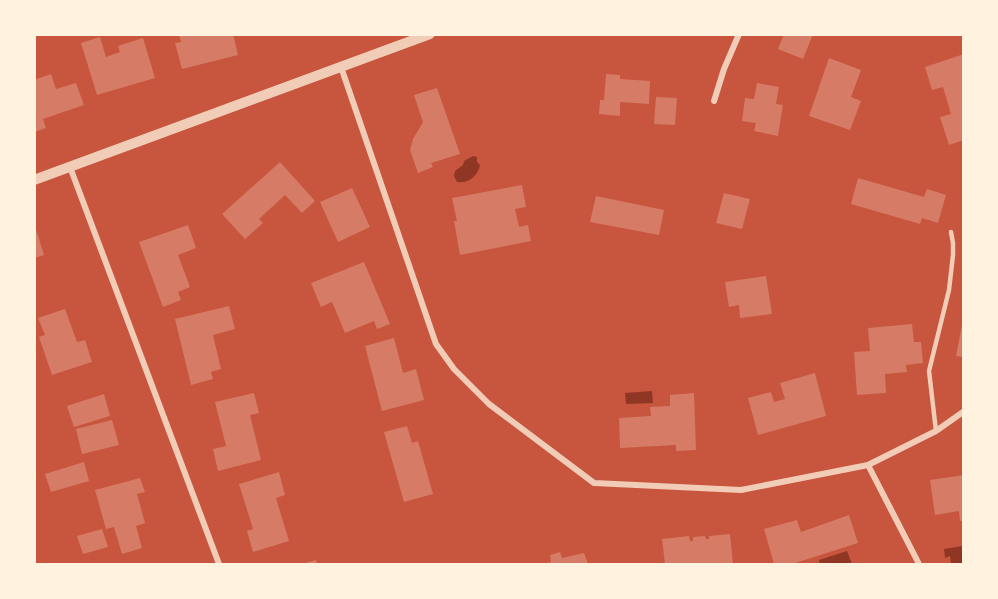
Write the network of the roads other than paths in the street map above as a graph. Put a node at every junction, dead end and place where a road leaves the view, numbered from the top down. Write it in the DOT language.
graph roads {
  1 [pos="430,34"];
  2 [pos="739,34"];
  3 [pos="342,67"];
  4 [pos="714,101"];
  5 [pos="70,167"];
  6 [pos="34,180"];
  7 [pos="951,232"];
  8 [pos="963,412"];
  9 [pos="936,431"];
  10 [pos="868,465"];
  11 [pos="219,564"];
  12 [pos="919,564"];
  1 -- 3 [label="street"];
  2 -- 4 [label="street"];
  3 -- 5 [label="street"];
  3 -- 10 [label="street"];
  5 -- 6 [label="street"];
  5 -- 11 [label="street"];
  7 -- 9 [label="lane"];
  8 -- 9 [label="street"];
  9 -- 10 [label="street"];
  10 -- 12 [label="street"];
}
